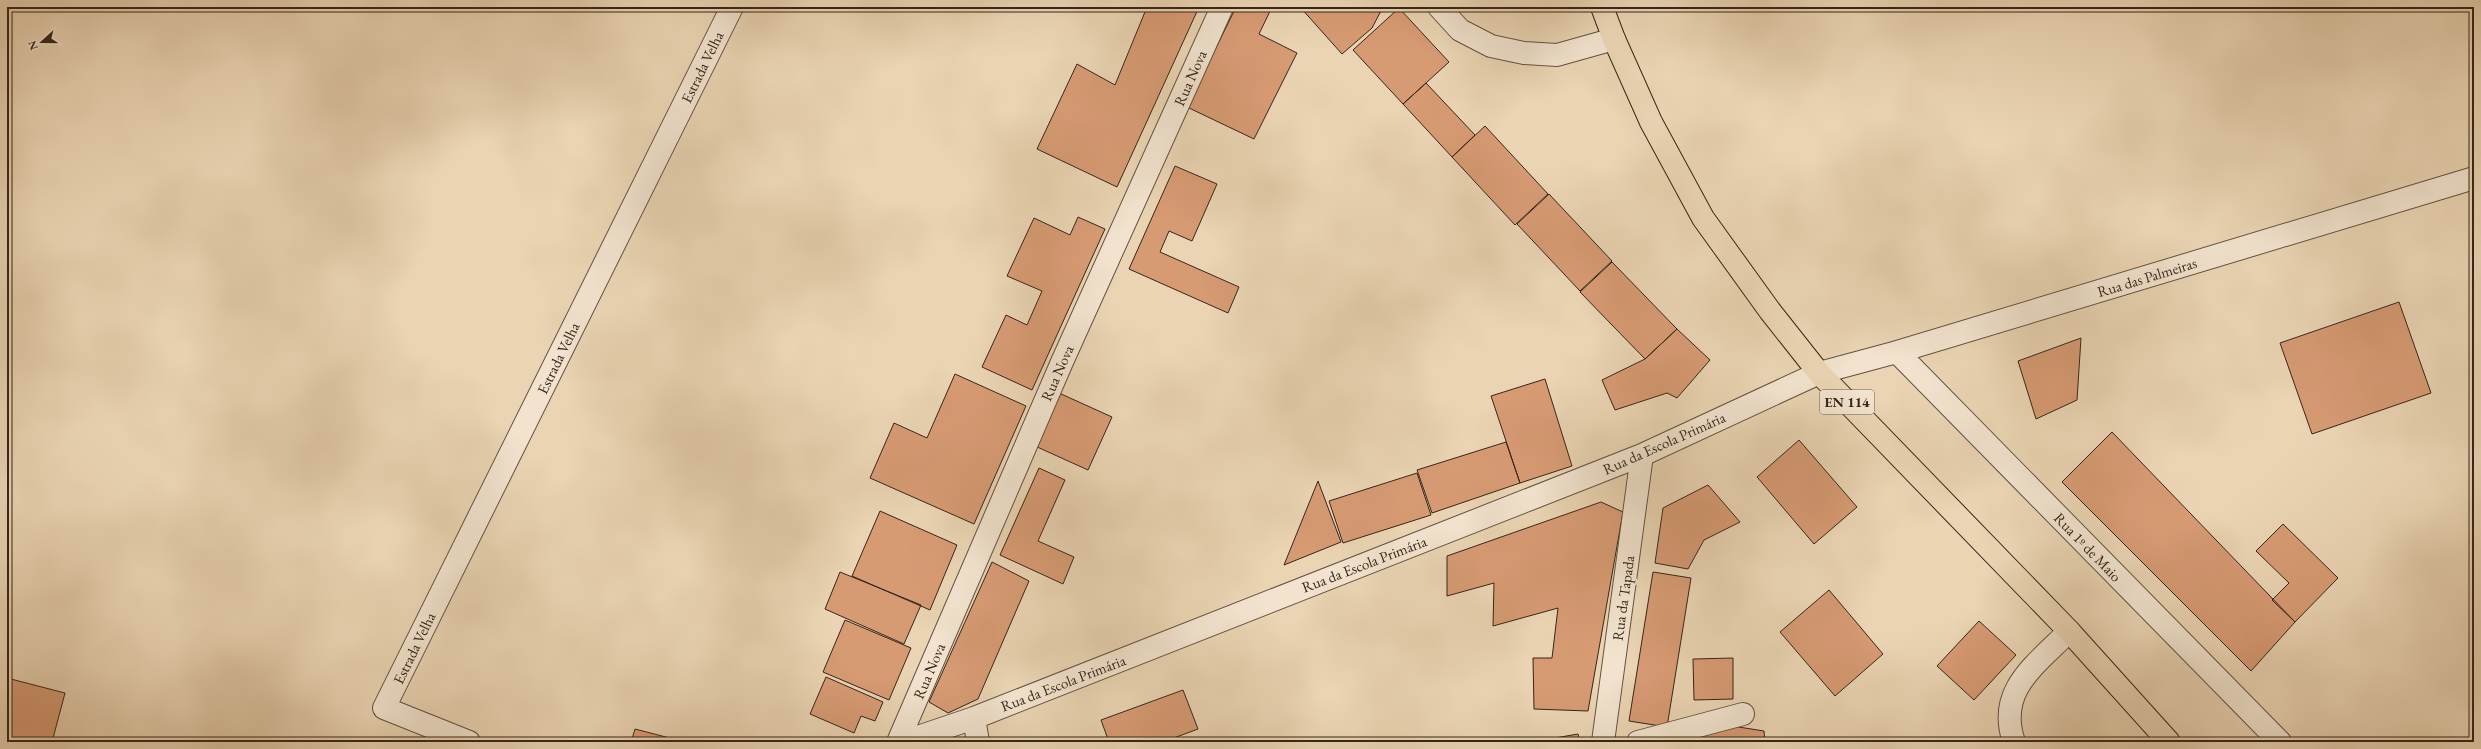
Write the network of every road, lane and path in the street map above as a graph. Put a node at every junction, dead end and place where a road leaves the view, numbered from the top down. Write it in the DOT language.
graph roads {
  1 [pos="732,7"];
  2 [pos="1222,7"];
  3 [pos="1439,7"];
  4 [pos="1602,7"];
  5 [pos="1614,39"];
  6 [pos="2474,178"];
  7 [pos="1897,352"];
  8 [pos="1819,373"];
  9 [pos="1642,455"];
  10 [pos="2069,632"];
  11 [pos="1743,714"];
  12 [pos="974,718"];
  13 [pos="469,742"];
  14 [pos="898,742"];
  15 [pos="903,742"];
  16 [pos="978,742"];
  17 [pos="1604,742"];
  18 [pos="1638,742"];
  19 [pos="2014,742"];
  20 [pos="2169,742"];
  21 [pos="2280,742"];
  1 -- 13 [label="street, Estrada Velha"];
  2 -- 14 [label="street, Rua Nova"];
  3 -- 5 [label="street"];
  4 -- 5 [label="main road, EN 114"];
  5 -- 8 [label="main road, EN 114"];
  6 -- 7 [label="street, Rua das Palmeiras"];
  7 -- 8 [label="street, Rua das Palmeiras"];
  7 -- 21 [label="street, Rua 1º de Maio"];
  8 -- 9 [label="street, Rua da Escola Primária"];
  8 -- 10 [label="main road, EN 114"];
  9 -- 12 [label="street, Rua da Escola Primária"];
  9 -- 17 [label="street, Rua da Tapada"];
  10 -- 19 [label="street"];
  10 -- 20 [label="main road, EN 114"];
  11 -- 18 [label="street"];
  12 -- 15 [label="street, Rua da Escola Primária"];
  12 -- 16 [label="street"];
}
